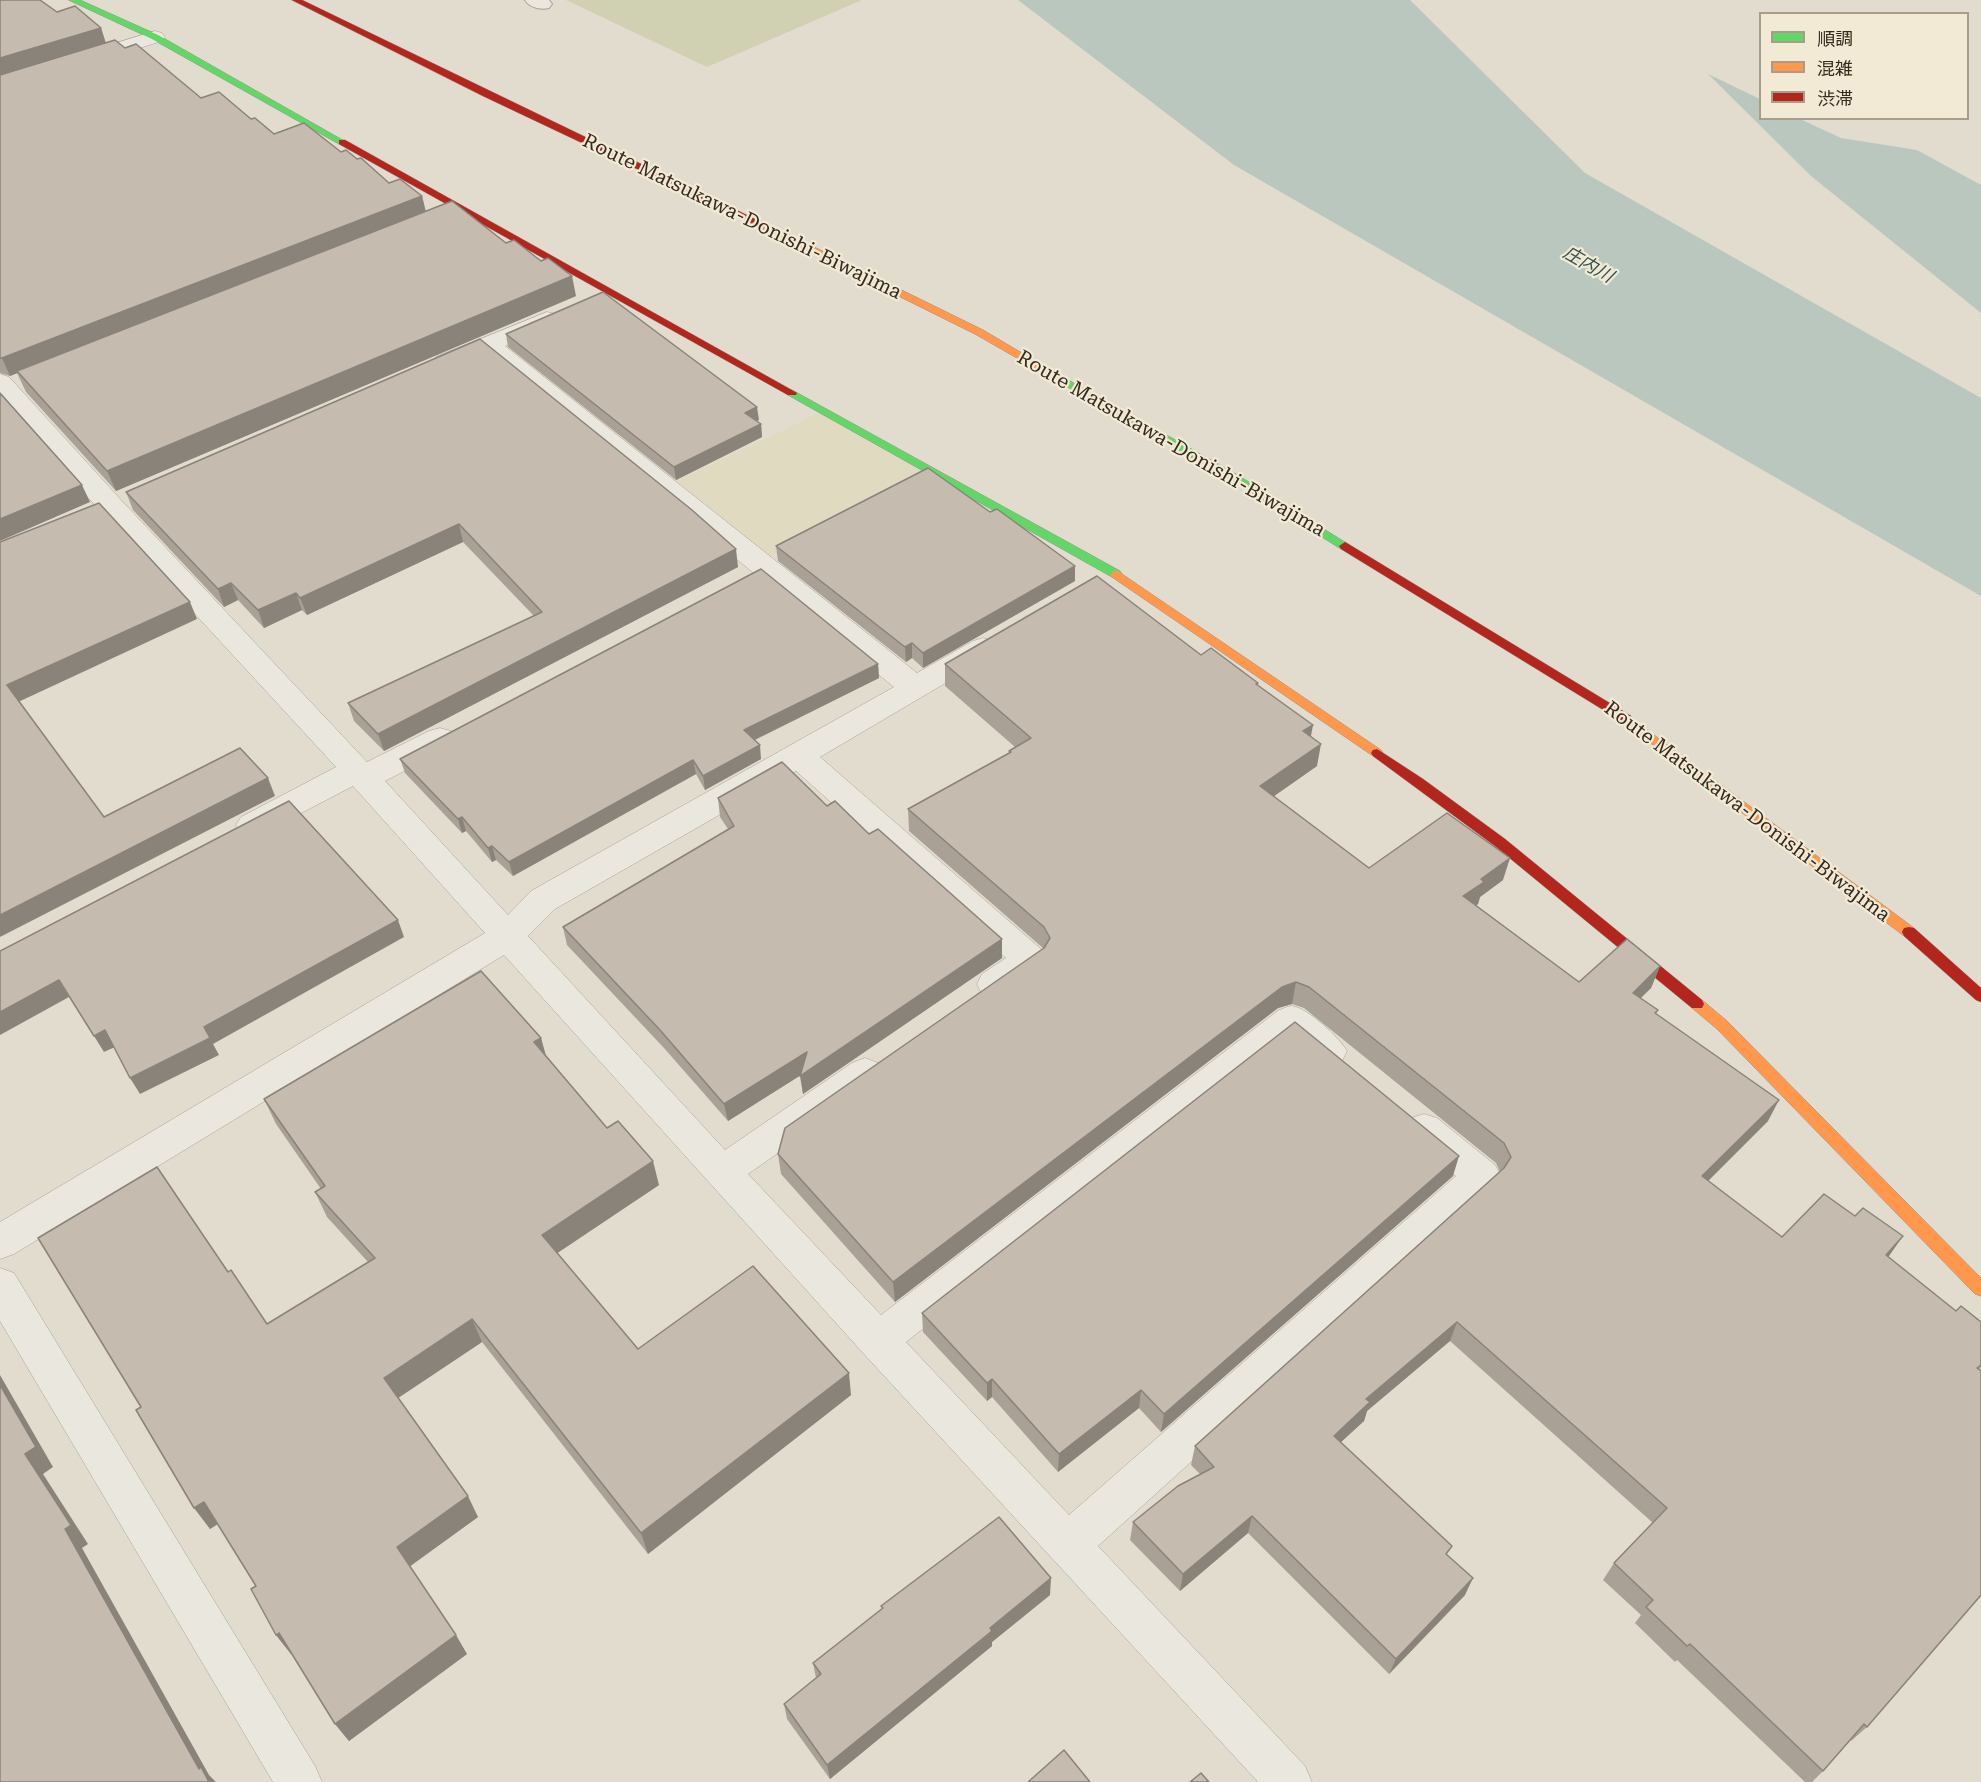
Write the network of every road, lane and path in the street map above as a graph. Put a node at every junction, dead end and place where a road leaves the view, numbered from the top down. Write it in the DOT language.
graph roads {
  1 [pos="73,0"];
  2 [pos="296,0"];
  3 [pos="154,37"];
  4 [pos="0,86"];
  5 [pos="463,208"];
  6 [pos="429,221"];
  7 [pos="612,290"];
  8 [pos="487,344"];
  9 [pos="423,372"];
  10 [pos="12,384"];
  11 [pos="1114,573"];
  12 [pos="1084,590"];
  13 [pos="1004,636"];
  14 [pos="914,687"];
  15 [pos="459,728"];
  16 [pos="798,756"];
  17 [pos="361,774"];
  18 [pos="231,836"];
  19 [pos="508,936"];
  20 [pos="1981,996"];
  21 [pos="972,999"];
  22 [pos="886,1059"];
  23 [pos="1355,1072"];
  24 [pos="1400,1109"];
  25 [pos="722,1172"];
  26 [pos="0,1242"];
  27 [pos="0,1285"];
  28 [pos="1981,1289"];
  29 [pos="878,1341"];
  30 [pos="1068,1544"];
  31 [pos="299,1782"];
  32 [pos="1289,1782"];
  1 -- 3 [label="street"];
  2 -- 20 [label="street, Route Matsukawa-Donishi-Biwajima"];
  3 -- 4 [label="street"];
  3 -- 5 [label="street"];
  5 -- 6 [label="street"];
  5 -- 7 [label="street"];
  7 -- 8 [label="street"];
  7 -- 11 [label="street"];
  8 -- 9 [label="street"];
  8 -- 14 [label="street"];
  10 -- 17 [label="street"];
  11 -- 12 [label="street"];
  11 -- 28 [label="street"];
  13 -- 14 [label="street"];
  14 -- 16 [label="street"];
  15 -- 17 [label="street"];
  16 -- 19 [label="street"];
  16 -- 21 [label="street"];
  17 -- 18 [label="street"];
  17 -- 19 [label="street"];
  19 -- 25 [label="street"];
  19 -- 26 [label="street"];
  22 -- 25 [label="street"];
  23 -- 29 [label="street"];
  24 -- 30 [label="street"];
  25 -- 29 [label="street"];
  27 -- 31 [label="street"];
  29 -- 30 [label="street"];
  30 -- 32 [label="street"];
}
